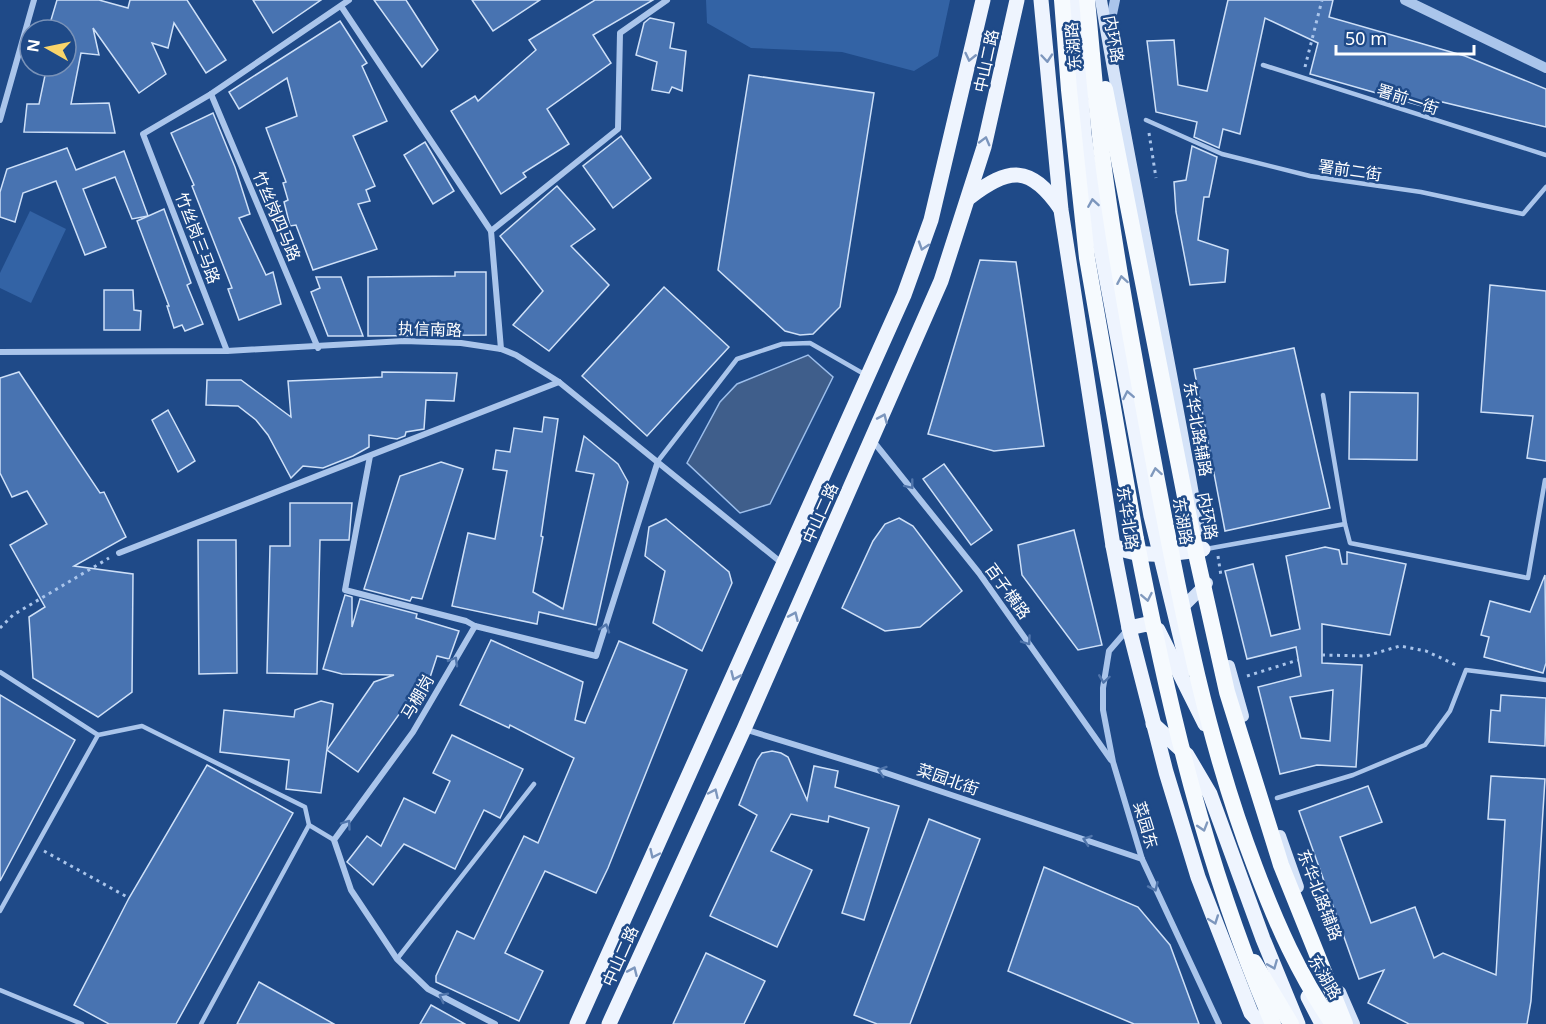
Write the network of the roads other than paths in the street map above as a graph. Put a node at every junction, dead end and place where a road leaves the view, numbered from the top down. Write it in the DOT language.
graph roads {
  1 [pos="34,0"];
  2 [pos="349,0"];
  3 [pos="667,0"];
  4 [pos="983,0"];
  5 [pos="1017,0"];
  6 [pos="1041,0"];
  7 [pos="1062,0"];
  8 [pos="1074,0"];
  9 [pos="1088,0"];
  10 [pos="1101,0"];
  11 [pos="1115,0"];
  12 [pos="1405,0"];
  13 [pos="340,6"];
  14 [pos="1107,36"];
  15 [pos="1263,65"];
  16 [pos="1546,68"];
  17 [pos="1114,86"];
  18 [pos="211,94"];
  19 [pos="0,120"];
  20 [pos="1146,120"];
  21 [pos="1546,155"];
  22 [pos="1087,157"];
  23 [pos="1546,187"];
  24 [pos="970,197"];
  25 [pos="1061,210"];
  26 [pos="491,231"];
  27 [pos="318,348"];
  28 [pos="501,349"];
  29 [pos="227,351"];
  30 [pos="0,352"];
  31 [pos="868,377"];
  32 [pos="559,382"];
  33 [pos="1323,395"];
  34 [pos="873,440"];
  35 [pos="370,456"];
  36 [pos="658,461"];
  37 [pos="1545,480"];
  38 [pos="1345,524"];
  39 [pos="1113,546"];
  40 [pos="1210,548"];
  41 [pos="119,553"];
  42 [pos="1160,555"];
  43 [pos="785,566"];
  44 [pos="1215,579"];
  45 [pos="1174,616"];
  46 [pos="475,626"];
  47 [pos="1129,628"];
  48 [pos="0,672"];
  49 [pos="1546,680"];
  50 [pos="1153,724"];
  51 [pos="1205,724"];
  52 [pos="744,729"];
  53 [pos="98,735"];
  54 [pos="1113,762"];
  55 [pos="1166,772"];
  56 [pos="534,784"];
  57 [pos="1277,798"];
  58 [pos="1217,812"];
  59 [pos="309,825"];
  60 [pos="334,840"];
  61 [pos="1142,859"];
  62 [pos="0,911"];
  63 [pos="1232,915"];
  64 [pos="1289,957"];
  65 [pos="397,959"];
  66 [pos="0,990"];
  67 [pos="1347,1017"];
  68 [pos="1256,1020"];
  69 [pos="1325,1023"];
  70 [pos="82,1024"];
  71 [pos="201,1024"];
  72 [pos="495,1024"];
  73 [pos="577,1024"];
  74 [pos="609,1024"];
  75 [pos="1219,1024"];
  76 [pos="1273,1024"];
  77 [pos="1291,1024"];
  78 [pos="1298,1024"];
  79 [pos="1354,1024"];
  1 -- 19 [label="street"];
  2 -- 13 [label="street"];
  3 -- 26 [label="street"];
  4 -- 31 [label="main road, 中山二路, one-way"];
  24 -- 5 [label="main road, 中山二路, one-way"];
  6 -- 25 [label="main road, 东华北路, one-way"];
  7 -- 63 [label="highway, one-way, bridge"];
  8 -- 22 [label="main road, 东华北路"];
  9 -- 67 [label="highway, 内环路, bridge"];
  69 -- 9 [label="highway, 东湖路, one-way, bridge"];
  10 -- 14 [label="main road, 东华北路辅路"];
  11 -- 14 [label="street"];
  12 -- 16 [label="street"];
  13 -- 18 [label="street"];
  13 -- 26 [label="street"];
  14 -- 17 [label="main road, 东华北路辅路"];
  15 -- 21 [label="lane, 署前一街"];
  17 -- 22 [label="main road"];
  17 -- 40 [label="main road, 东华北路辅路"];
  18 -- 27 [label="street, 竹丝岗四马路"];
  18 -- 29 [label="street, 竹丝岗三马路"];
  20 -- 23 [label="lane, 署前二街"];
  42 -- 22 [label="main road, 东华北路, one-way"];
  24 -- 25 [label="main road"];
  34 -- 24 [label="main road, 中山二路, one-way"];
  25 -- 39 [label="main road, 东华北路"];
  26 -- 28 [label="street"];
  27 -- 28 [label="street, 执信南路"];
  27 -- 29 [label="street, 执信南路"];
  28 -- 32 [label="street, 执信南路"];
  29 -- 30 [label="street, 执信南路"];
  31 -- 36 [label="lane"];
  31 -- 43 [label="main road, 中山二路"];
  32 -- 35 [label="street"];
  32 -- 36 [label="street, 执信南路"];
  33 -- 38 [label="lane"];
  52 -- 34 [label="main road, 中山二路, one-way"];
  34 -- 54 [label="street, 百子横路, one-way"];
  35 -- 41 [label="street"];
  35 -- 46 [label="street"];
  36 -- 43 [label="street, 执信南路"];
  46 -- 36 [label="street, one-way"];
  37 -- 38 [label="lane"];
  38 -- 40 [label="lane"];
  39 -- 42 [label="main road"];
  39 -- 47 [label="main road, 东华北路"];
  40 -- 42 [label="main road"];
  40 -- 44 [label="main road, 东华北路辅路"];
  42 -- 45 [label="main road, 东华北路"];
  43 -- 73 [label="main road, 中山二路, one-way"];
  44 -- 45 [label="main road"];
  44 -- 67 [label="main road, 东华北路辅路"];
  45 -- 51 [label="main road, 东华北路"];
  60 -- 46 [label="street, 马棚岗, one-way"];
  47 -- 50 [label="main road, 东华北路"];
  47 -- 51 [label="main road"];
  47 -- 54 [label="street, 菜园东, one-way"];
  48 -- 53 [label="lane"];
  49 -- 57 [label="lane"];
  50 -- 55 [label="main road, 东华北路"];
  50 -- 58 [label="main road"];
  51 -- 64 [label="main road, 东华北路"];
  61 -- 52 [label="street, 菜园北街, one-way"];
  74 -- 52 [label="main road, 中山二路, one-way"];
  53 -- 59 [label="lane"];
  53 -- 62 [label="lane"];
  54 -- 61 [label="street, 菜园东"];
  55 -- 58 [label="main road"];
  55 -- 68 [label="main road, 东华北路, one-way"];
  56 -- 65 [label="lane"];
  58 -- 78 [label="main road, one-way"];
  59 -- 60 [label="lane"];
  59 -- 71 [label="lane"];
  60 -- 65 [label="street"];
  61 -- 75 [label="street, 菜园东, one-way"];
  63 -- 76 [label="highway, bridge"];
  63 -- 77 [label="highway, bridge"];
  64 -- 67 [label="main road"];
  64 -- 69 [label="main road, 东华北路"];
  72 -- 65 [label="street, one-way"];
  66 -- 70 [label="lane"];
  67 -- 69 [label="main road"];
  67 -- 79 [label="main road, 东华北路辅路"];
}
